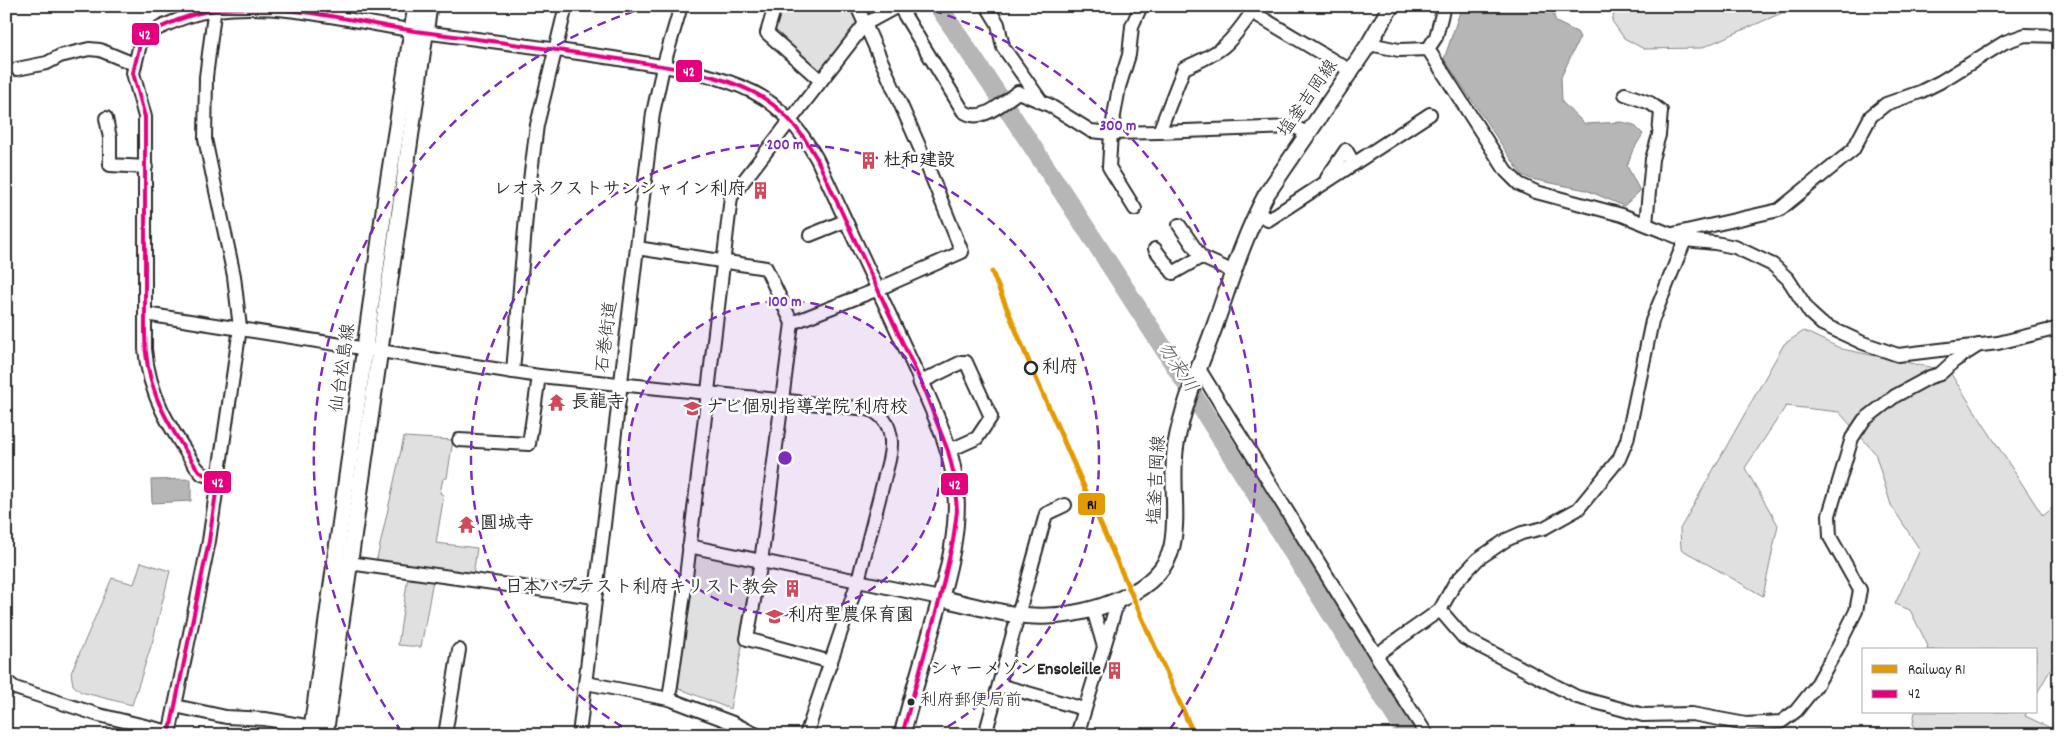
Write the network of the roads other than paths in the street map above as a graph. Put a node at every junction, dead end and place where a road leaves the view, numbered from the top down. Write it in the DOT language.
graph roads {
  1 [pos="416,6"];
  2 [pos="429,6"];
  3 [pos="566,6"];
  4 [pos="681,6"];
  5 [pos="775,6"];
  6 [pos="857,6"];
  7 [pos="899,6"];
  8 [pos="987,6"];
  9 [pos="1141,6"];
  10 [pos="1391,6"];
  11 [pos="1444,6"];
  12 [pos="215,8"];
  13 [pos="865,24"];
  14 [pos="419,31"];
  15 [pos="2059,36"];
  16 [pos="1369,44"];
  17 [pos="555,49"];
  18 [pos="1428,49"];
  19 [pos="134,64"];
  20 [pos="663,67"];
  21 [pos="16,69"];
  22 [pos="1351,71"];
  23 [pos="821,81"];
  24 [pos="1625,94"];
  25 [pos="1041,101"];
  26 [pos="1430,114"];
  27 [pos="106,118"];
  28 [pos="790,120"];
  29 [pos="1160,132"];
  30 [pos="1111,133"];
  31 [pos="1308,133"];
  32 [pos="146,167"];
  33 [pos="1135,209"];
  34 [pos="1257,211"];
  35 [pos="845,221"];
  36 [pos="1646,224"];
  37 [pos="1179,225"];
  38 [pos="1673,234"];
  39 [pos="810,236"];
  40 [pos="1685,240"];
  41 [pos="637,248"];
  42 [pos="1155,250"];
  43 [pos="1201,258"];
  44 [pos="723,261"];
  45 [pos="1234,272"];
  46 [pos="876,290"];
  47 [pos="145,314"];
  48 [pos="792,323"];
  49 [pos="240,328"];
  50 [pos="2059,328"];
  51 [pos="1979,346"];
  52 [pos="373,350"];
  53 [pos="1199,371"];
  54 [pos="512,372"];
  55 [pos="539,376"];
  56 [pos="921,382"];
  57 [pos="620,384"];
  58 [pos="708,393"];
  59 [pos="782,400"];
  60 [pos="459,440"];
  61 [pos="948,451"];
  62 [pos="218,479"];
  63 [pos="1065,505"];
  64 [pos="689,546"];
  65 [pos="761,562"];
  66 [pos="349,563"];
  67 [pos="858,581"];
  68 [pos="595,596"];
  69 [pos="940,598"];
  70 [pos="1118,600"];
  71 [pos="1093,609"];
  72 [pos="1440,610"];
  73 [pos="1018,614"];
  74 [pos="1104,647"];
  75 [pos="459,650"];
  76 [pos="1376,655"];
  77 [pos="831,662"];
  78 [pos="6,680"];
  79 [pos="586,683"];
  80 [pos="999,685"];
  81 [pos="669,699"];
  82 [pos="175,706"];
  83 [pos="1084,709"];
  84 [pos="316,732"];
  85 [pos="169,733"];
  86 [pos="445,735"];
  87 [pos="579,735"];
  88 [pos="757,735"];
  89 [pos="806,735"];
  90 [pos="902,735"];
  91 [pos="985,735"];
  92 [pos="1077,735"];
  93 [pos="1427,735"];
  1 -- 14 [label="main road, 仙台松島線"];
  2 -- 14 [label="main road, 仙台松島線"];
  3 -- 17 [label="street"];
  4 -- 20 [label="street, 石巻街道"];
  5 -- 23 [label="street"];
  6 -- 13 [label="street"];
  7 -- 13 [label="street"];
  7 -- 25 [label="street"];
  8 -- 25 [label="street"];
  9 -- 30 [label="street"];
  10 -- 16 [label="main road, 塩釜吉岡線"];
  11 -- 18 [label="street"];
  12 -- 14 [label="street"];
  12 -- 19 [label="street"];
  12 -- 49 [label="street"];
  13 -- 23 [label="street"];
  13 -- 46 [label="street"];
  14 -- 17 [label="street"];
  14 -- 52 [label="main road, 仙台松島線"];
  15 -- 38 [label="street"];
  16 -- 18 [label="street"];
  16 -- 22 [label="main road, 塩釜吉岡線"];
  17 -- 20 [label="street"];
  17 -- 54 [label="street"];
  18 -- 36 [label="street"];
  19 -- 21 [label="street"];
  19 -- 32 [label="street"];
  20 -- 28 [label="street"];
  20 -- 41 [label="street, 石巻街道"];
  22 -- 29 [label="street"];
  22 -- 31 [label="main road, 塩釜吉岡線"];
  23 -- 28 [label="street"];
  24 -- 36 [label="street"];
  25 -- 30 [label="street"];
  26 -- 34 [label="street"];
  27 -- 32 [label="street"];
  28 -- 35 [label="street"];
  28 -- 44 [label="street"];
  29 -- 30 [label="street"];
  29 -- 31 [label="street"];
  30 -- 33 [label="street"];
  31 -- 34 [label="main road, 塩釜吉岡線"];
  32 -- 47 [label="street"];
  34 -- 45 [label="main road, 塩釜吉岡線"];
  35 -- 39 [label="street"];
  35 -- 46 [label="street"];
  36 -- 38 [label="street"];
  37 -- 43 [label="street"];
  38 -- 40 [label="street"];
  40 -- 51 [label="street"];
  40 -- 72 [label="street"];
  41 -- 44 [label="street"];
  41 -- 57 [label="street, 石巻街道"];
  42 -- 43 [label="street"];
  43 -- 45 [label="street"];
  44 -- 48 [label="street"];
  44 -- 58 [label="street"];
  45 -- 53 [label="main road, 塩釜吉岡線"];
  46 -- 48 [label="street"];
  46 -- 56 [label="street"];
  47 -- 49 [label="street"];
  47 -- 62 [label="street"];
  48 -- 59 [label="street"];
  49 -- 52 [label="street"];
  49 -- 62 [label="street"];
  50 -- 51 [label="street"];
  51 -- 72 [label="street"];
  52 -- 54 [label="street"];
  52 -- 66 [label="main road, 仙台松島線"];
  52 -- 84 [label="main road, 仙台松島線"];
  53 -- 70 [label="main road, 塩釜吉岡線"];
  53 -- 76 [label="street"];
  54 -- 55 [label="street"];
  55 -- 57 [label="street"];
  55 -- 60 [label="street"];
  56 -- 61 [label="main road"];
  56 -- 61 [label="street"];
  57 -- 58 [label="street"];
  57 -- 68 [label="street, 石巻街道"];
  58 -- 59 [label="street"];
  58 -- 64 [label="street"];
  59 -- 65 [label="street"];
  59 -- 67 [label="street"];
  61 -- 69 [label="main road"];
  62 -- 82 [label="street"];
  63 -- 73 [label="street"];
  64 -- 65 [label="street"];
  64 -- 81 [label="street"];
  65 -- 67 [label="street"];
  65 -- 77 [label="street"];
  66 -- 68 [label="street"];
  66 -- 84 [label="main road, 仙台松島線"];
  67 -- 69 [label="street"];
  67 -- 77 [label="street"];
  68 -- 79 [label="street, 石巻街道"];
  69 -- 73 [label="main road, 塩釜吉岡線"];
  69 -- 90 [label="main road"];
  70 -- 71 [label="main road, 塩釜吉岡線"];
  70 -- 74 [label="street"];
  71 -- 73 [label="main road, 塩釜吉岡線"];
  71 -- 74 [label="street"];
  72 -- 76 [label="street"];
  73 -- 80 [label="street"];
  74 -- 83 [label="street"];
  75 -- 86 [label="street"];
  76 -- 93 [label="street"];
  77 -- 89 [label="street"];
  78 -- 85 [label="street"];
  79 -- 81 [label="street"];
  79 -- 87 [label="street, 石巻街道"];
  80 -- 83 [label="street"];
  80 -- 91 [label="street"];
  81 -- 88 [label="street"];
  82 -- 84 [label="street"];
  82 -- 85 [label="street"];
  83 -- 92 [label="street"];
}
